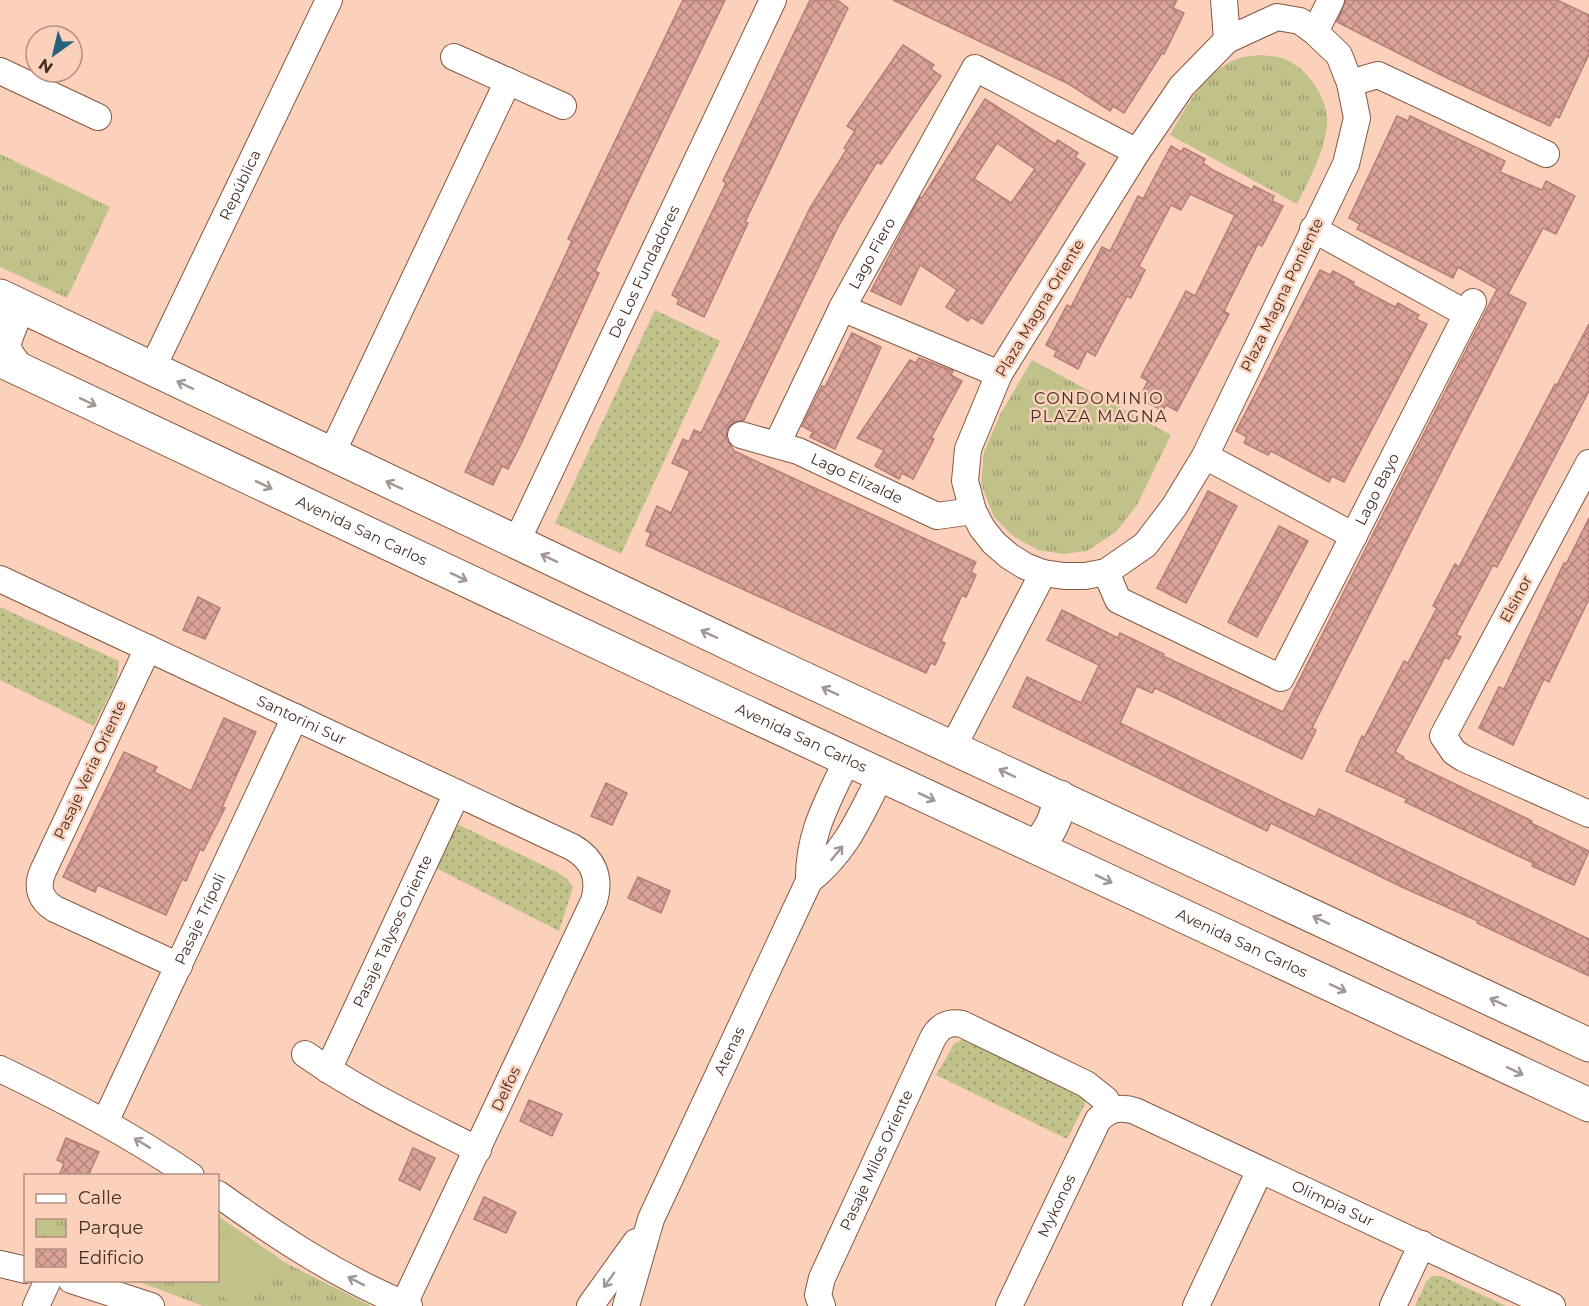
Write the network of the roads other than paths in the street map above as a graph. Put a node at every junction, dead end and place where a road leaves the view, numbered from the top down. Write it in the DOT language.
graph roads {
  1 [pos="329,0"];
  2 [pos="773,0"];
  3 [pos="1224,0"];
  4 [pos="1330,0"];
  5 [pos="1281,8"];
  6 [pos="1315,32"];
  7 [pos="1227,40"];
  8 [pos="454,57"];
  9 [pos="0,71"];
  10 [pos="508,81"];
  11 [pos="1350,83"];
  12 [pos="563,106"];
  13 [pos="98,117"];
  14 [pos="1137,152"];
  15 [pos="1546,154"];
  16 [pos="1313,229"];
  17 [pos="842,308"];
  18 [pos="4,314"];
  19 [pos="9,364"];
  20 [pos="152,369"];
  21 [pos="999,374"];
  22 [pos="741,435"];
  23 [pos="777,444"];
  24 [pos="331,455"];
  25 [pos="1205,456"];
  26 [pos="1589,463"];
  27 [pos="973,511"];
  28 [pos="1354,536"];
  29 [pos="516,543"];
  30 [pos="1106,572"];
  31 [pos="1043,573"];
  32 [pos="0,579"];
  33 [pos="148,648"];
  34 [pos="296,717"];
  35 [pos="953,747"];
  36 [pos="847,760"];
  37 [pos="881,775"];
  38 [pos="457,793"];
  39 [pos="1060,797"];
  40 [pos="1589,814"];
  41 [pos="1036,847"];
  42 [pos="595,871"];
  43 [pos="809,881"];
  44 [pos="179,966"];
  45 [pos="1589,1045"];
  46 [pos="305,1054"];
  47 [pos="0,1069"];
  48 [pos="328,1070"];
  49 [pos="1589,1106"];
  50 [pos="1111,1110"];
  51 [pos="105,1122"];
  52 [pos="478,1150"];
  53 [pos="1260,1170"];
  54 [pos="188,1174"];
  55 [pos="219,1195"];
  56 [pos="651,1219"];
  57 [pos="1422,1244"];
  58 [pos="0,1264"];
  59 [pos="24,1270"];
  60 [pos="48,1282"];
  61 [pos="74,1282"];
  62 [pos="407,1305"];
  63 [pos="821,1305"];
  64 [pos="36,1306"];
  65 [pos="151,1306"];
  66 [pos="590,1306"];
  67 [pos="626,1306"];
  68 [pos="1009,1306"];
  69 [pos="1196,1306"];
  70 [pos="1393,1306"];
  71 [pos="1552,1306"];
  1 -- 20 [label="street, República"];
  2 -- 29 [label="street, De Los Fundadores"];
  3 -- 7 [label="street"];
  4 -- 6 [label="street"];
  5 -- 6 [label="street, Plaza Magna Poniente"];
  5 -- 7 [label="street, Plaza Magna Oriente"];
  6 -- 11 [label="street, Plaza Magna Poniente"];
  7 -- 14 [label="street, Plaza Magna Oriente"];
  8 -- 10 [label="street"];
  9 -- 13 [label="street"];
  10 -- 12 [label="street"];
  10 -- 24 [label="street"];
  11 -- 15 [label="street"];
  11 -- 16 [label="street, Plaza Magna Poniente"];
  14 -- 17 [label="street, Lago Fiero"];
  14 -- 21 [label="street, Plaza Magna Oriente"];
  16 -- 25 [label="street, Plaza Magna Poniente"];
  16 -- 28 [label="street, Lago Bayo"];
  17 -- 21 [label="street"];
  17 -- 23 [label="street, Lago Fiero"];
  18 -- 19 [label="main road, Avenida San Carlos"];
  18 -- 20 [label="main road, Avenida San Carlos"];
  19 -- 36 [label="main road, Avenida San Carlos, one-way"];
  24 -- 20 [label="main road, Avenida San Carlos, one-way"];
  21 -- 27 [label="street, Plaza Magna Oriente"];
  22 -- 23 [label="street, Lago Elizalde"];
  23 -- 27 [label="street, Lago Elizalde"];
  29 -- 24 [label="main road, Avenida San Carlos, one-way"];
  25 -- 28 [label="street"];
  25 -- 30 [label="street, Plaza Magna Poniente"];
  26 -- 40 [label="street, Elsinor"];
  27 -- 31 [label="street, Plaza Magna Oriente"];
  28 -- 30 [label="street, Lago Bayo"];
  35 -- 29 [label="main road, Avenida San Carlos, one-way"];
  30 -- 31 [label="street, Plaza Magna Oriente"];
  31 -- 35 [label="street"];
  32 -- 33 [label="street, Santorini Sur"];
  33 -- 34 [label="street, Santorini Sur"];
  33 -- 44 [label="street, Pasaje Veria Oriente"];
  34 -- 38 [label="street, Santorini Sur"];
  34 -- 44 [label="street, Pasaje Trípoli"];
  39 -- 35 [label="main road, Avenida San Carlos, one-way"];
  36 -- 37 [label="main road, Avenida San Carlos"];
  36 -- 43 [label="street, Atenas"];
  37 -- 41 [label="main road, Avenida San Carlos, one-way"];
  43 -- 37 [label="street, Atenas, one-way"];
  38 -- 42 [label="street, Santorini Sur"];
  38 -- 48 [label="street, Pasaje Talysos Oriente"];
  39 -- 41 [label="main road"];
  45 -- 39 [label="main road, Avenida San Carlos, one-way"];
  41 -- 49 [label="main road, Avenida San Carlos, one-way"];
  42 -- 52 [label="street, Delfos"];
  43 -- 56 [label="street, Atenas"];
  44 -- 51 [label="street, Pasaje Trípoli"];
  46 -- 48 [label="street"];
  47 -- 51 [label="street"];
  48 -- 52 [label="street"];
  50 -- 53 [label="street, Olimpia Sur"];
  50 -- 63 [label="street, Pasaje Milos Oriente"];
  50 -- 68 [label="street, Mykonos"];
  54 -- 51 [label="street, one-way"];
  52 -- 62 [label="street, Delfos"];
  53 -- 57 [label="street, Olimpia Sur"];
  53 -- 69 [label="street"];
  62 -- 55 [label="street, one-way"];
  56 -- 66 [label="street, Atenas, one-way"];
  56 -- 67 [label="street, Atenas"];
  57 -- 70 [label="street"];
  57 -- 71 [label="street, Olimpia Sur"];
  58 -- 59 [label="street"];
  60 -- 64 [label="street"];
  61 -- 65 [label="street"];
}
